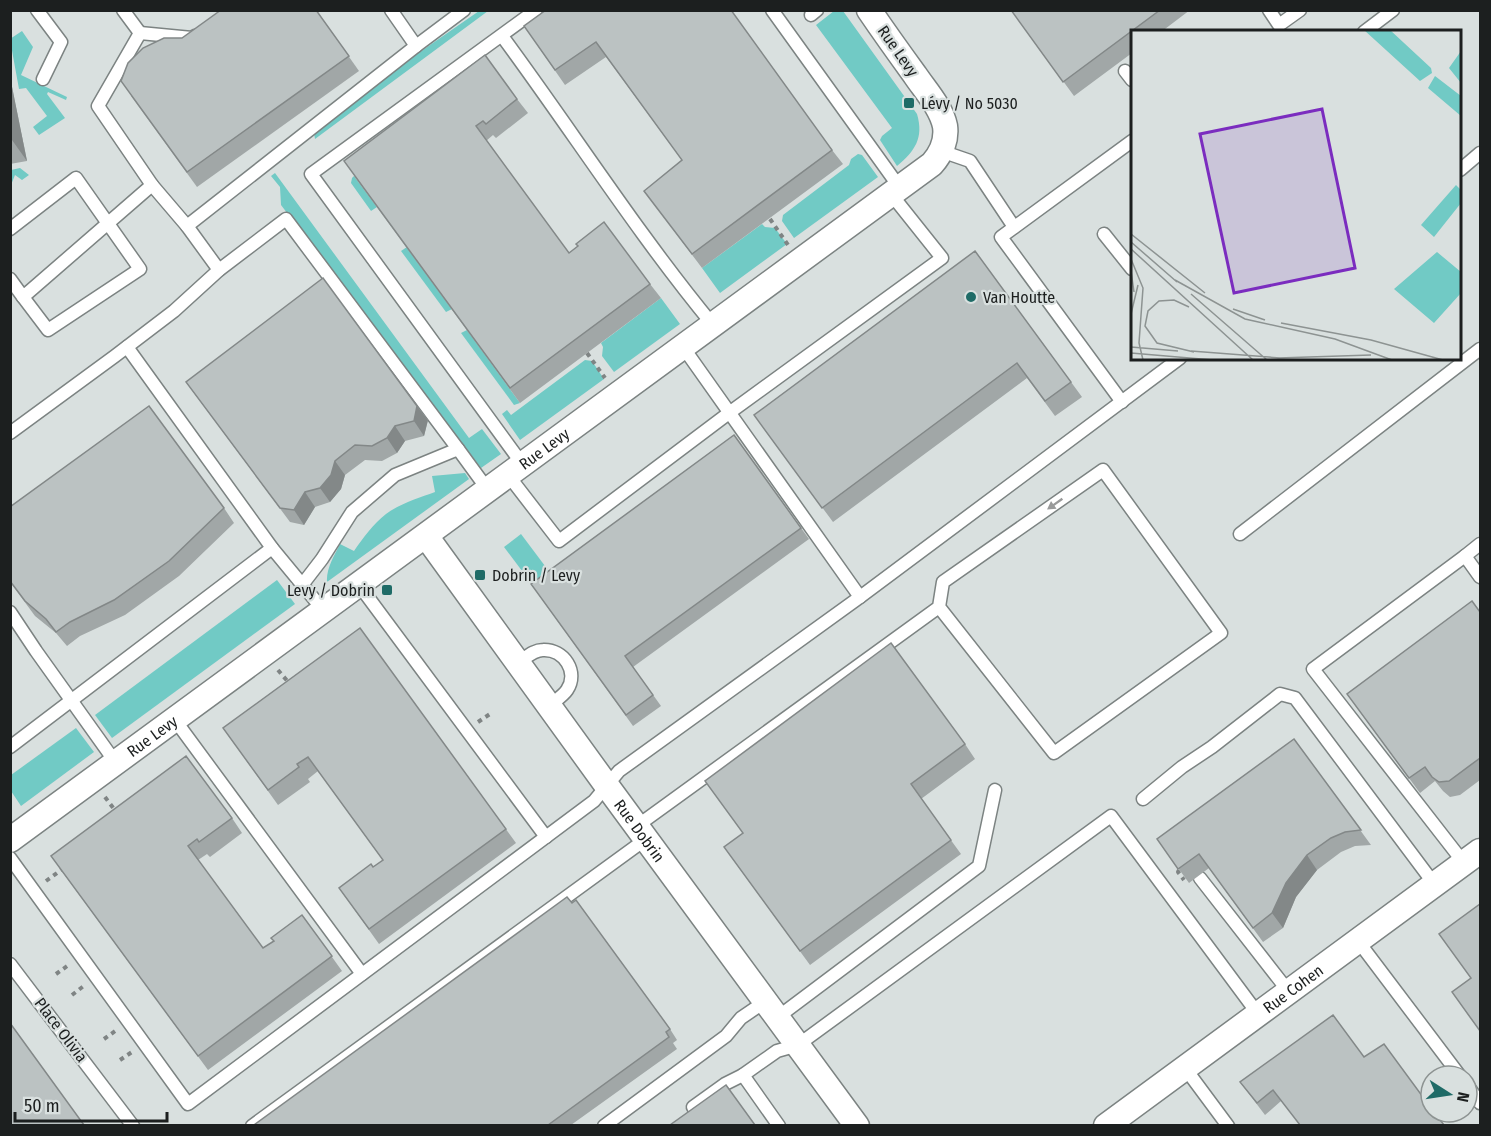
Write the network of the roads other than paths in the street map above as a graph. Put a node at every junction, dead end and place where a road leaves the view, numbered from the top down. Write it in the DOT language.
graph roads {
  1 [pos="37,10"];
  2 [pos="123,10"];
  3 [pos="391,10"];
  4 [pos="464,10"];
  5 [pos="536,10"];
  6 [pos="772,10"];
  7 [pos="869,10"];
  8 [pos="1269,10"];
  9 [pos="1300,10"];
  10 [pos="1393,10"];
  11 [pos="1277,29"];
  12 [pos="1367,30"];
  13 [pos="201,31"];
  14 [pos="140,33"];
  15 [pos="502,36"];
  16 [pos="416,46"];
  17 [pos="43,79"];
  18 [pos="1131,142"];
  19 [pos="941,152"];
  20 [pos="1480,153"];
  21 [pos="1461,169"];
  22 [pos="152,185"];
  23 [pos="895,191"];
  24 [pos="107,223"];
  25 [pos="187,226"];
  26 [pos="1014,227"];
  27 [pos="10,230"];
  28 [pos="1104,234"];
  29 [pos="1131,267"];
  30 [pos="219,270"];
  31 [pos="10,279"];
  32 [pos="23,297"];
  33 [pos="713,325"];
  34 [pos="127,347"];
  35 [pos="683,347"];
  36 [pos="1480,348"];
  37 [pos="1177,360"];
  38 [pos="1122,402"];
  39 [pos="729,413"];
  40 [pos="10,433"];
  41 [pos="458,449"];
  42 [pos="515,470"];
  43 [pos="488,490"];
  44 [pos="1240,534"];
  45 [pos="426,536"];
  46 [pos="1480,544"];
  47 [pos="272,548"];
  48 [pos="1466,556"];
  49 [pos="1480,577"];
  50 [pos="302,585"];
  51 [pos="359,585"];
  52 [pos="860,597"];
  53 [pos="939,607"];
  54 [pos="324,611"];
  55 [pos="10,612"];
  56 [pos="518,663"];
  57 [pos="72,700"];
  58 [pos="549,706"];
  59 [pos="175,720"];
  60 [pos="10,747"];
  61 [pos="116,763"];
  62 [pos="607,786"];
  63 [pos="995,790"];
  64 [pos="1143,799"];
  65 [pos="13,832"];
  66 [pos="642,833"];
  67 [pos="546,837"];
  68 [pos="1472,857"];
  69 [pos="10,858"];
  70 [pos="1200,878"];
  71 [pos="1435,885"];
  72 [pos="1358,941"];
  73 [pos="10,964"];
  74 [pos="362,974"];
  75 [pos="1289,992"];
  76 [pos="772,1009"];
  77 [pos="1258,1014"];
  78 [pos="798,1045"];
  79 [pos="1451,1064"];
  80 [pos="1185,1068"];
  81 [pos="743,1075"];
  82 [pos="693,1107"];
  83 [pos="133,1125"];
  84 [pos="252,1125"];
  85 [pos="604,1125"];
  86 [pos="779,1125"];
  87 [pos="857,1125"];
  88 [pos="1106,1125"];
  89 [pos="1228,1125"];
  1 -- 17 [label="lane"];
  2 -- 14 [label="lane"];
  3 -- 16 [label="lane"];
  4 -- 16 [label="lane"];
  5 -- 15 [label="lane"];
  6 -- 23 [label="lane"];
  7 -- 19 [label="street, Rue Levy"];
  8 -- 11 [label="lane"];
  9 -- 11 [label="lane"];
  10 -- 12 [label="lane"];
  13 -- 14 [label="lane"];
  14 -- 22 [label="lane"];
  15 -- 33 [label="lane"];
  15 -- 42 [label="lane"];
  16 -- 25 [label="lane"];
  18 -- 26 [label="lane"];
  19 -- 23 [label="street, Rue Levy"];
  19 -- 26 [label="lane"];
  20 -- 21 [label="lane"];
  22 -- 24 [label="lane"];
  22 -- 25 [label="lane"];
  23 -- 33 [label="street, Rue Levy"];
  23 -- 39 [label="lane"];
  24 -- 27 [label="lane"];
  24 -- 32 [label="lane"];
  24 -- 32 [label="lane"];
  25 -- 30 [label="lane"];
  26 -- 38 [label="lane"];
  28 -- 29 [label="lane"];
  30 -- 34 [label="lane"];
  30 -- 41 [label="lane"];
  31 -- 32 [label="lane"];
  33 -- 35 [label="street, Rue Levy"];
  34 -- 40 [label="lane"];
  34 -- 47 [label="lane"];
  35 -- 39 [label="lane"];
  35 -- 42 [label="street, Rue Levy"];
  36 -- 44 [label="lane"];
  37 -- 38 [label="lane"];
  38 -- 52 [label="lane"];
  39 -- 42 [label="lane"];
  39 -- 52 [label="lane"];
  41 -- 43 [label="lane"];
  41 -- 50 [label="lane"];
  42 -- 43 [label="street, Rue Levy"];
  43 -- 45 [label="street, Rue Levy"];
  45 -- 51 [label="street, Rue Levy"];
  45 -- 56 [label="street, Rue Dobrin"];
  46 -- 48 [label="lane"];
  47 -- 50 [label="lane"];
  47 -- 57 [label="lane"];
  48 -- 49 [label="lane"];
  48 -- 68 [label="lane"];
  50 -- 54 [label="lane"];
  51 -- 54 [label="street, Rue Levy"];
  51 -- 67 [label="lane"];
  52 -- 62 [label="lane"];
  53 -- 53 [label="lane, one-way"];
  53 -- 66 [label="lane"];
  54 -- 59 [label="street, Rue Levy"];
  55 -- 57 [label="lane"];
  56 -- 58 [label="street, Rue Dobrin"];
  56 -- 58 [label="lane"];
  57 -- 60 [label="lane"];
  57 -- 61 [label="lane"];
  58 -- 62 [label="street, Rue Dobrin"];
  59 -- 61 [label="street, Rue Levy"];
  59 -- 74 [label="lane"];
  61 -- 65 [label="street, Rue Levy"];
  62 -- 66 [label="street, Rue Dobrin"];
  62 -- 67 [label="lane"];
  63 -- 76 [label="lane"];
  64 -- 71 [label="lane"];
  66 -- 76 [label="street, Rue Dobrin"];
  66 -- 84 [label="lane"];
  67 -- 74 [label="lane"];
  68 -- 71 [label="street, Rue Cohen"];
  69 -- 74 [label="lane"];
  70 -- 75 [label="lane"];
  71 -- 72 [label="street, Rue Cohen"];
  72 -- 75 [label="street, Rue Cohen"];
  72 -- 79 [label="lane"];
  73 -- 83 [label="lane, Place Olivia"];
  75 -- 77 [label="street, Rue Cohen"];
  76 -- 78 [label="street, Rue Dobrin"];
  76 -- 85 [label="lane"];
  77 -- 78 [label="lane"];
  77 -- 80 [label="street, Rue Cohen"];
  78 -- 81 [label="lane"];
  78 -- 87 [label="street, Rue Dobrin"];
  80 -- 88 [label="street, Rue Cohen"];
  80 -- 89 [label="lane"];
  81 -- 82 [label="lane"];
  81 -- 86 [label="lane"];
}
